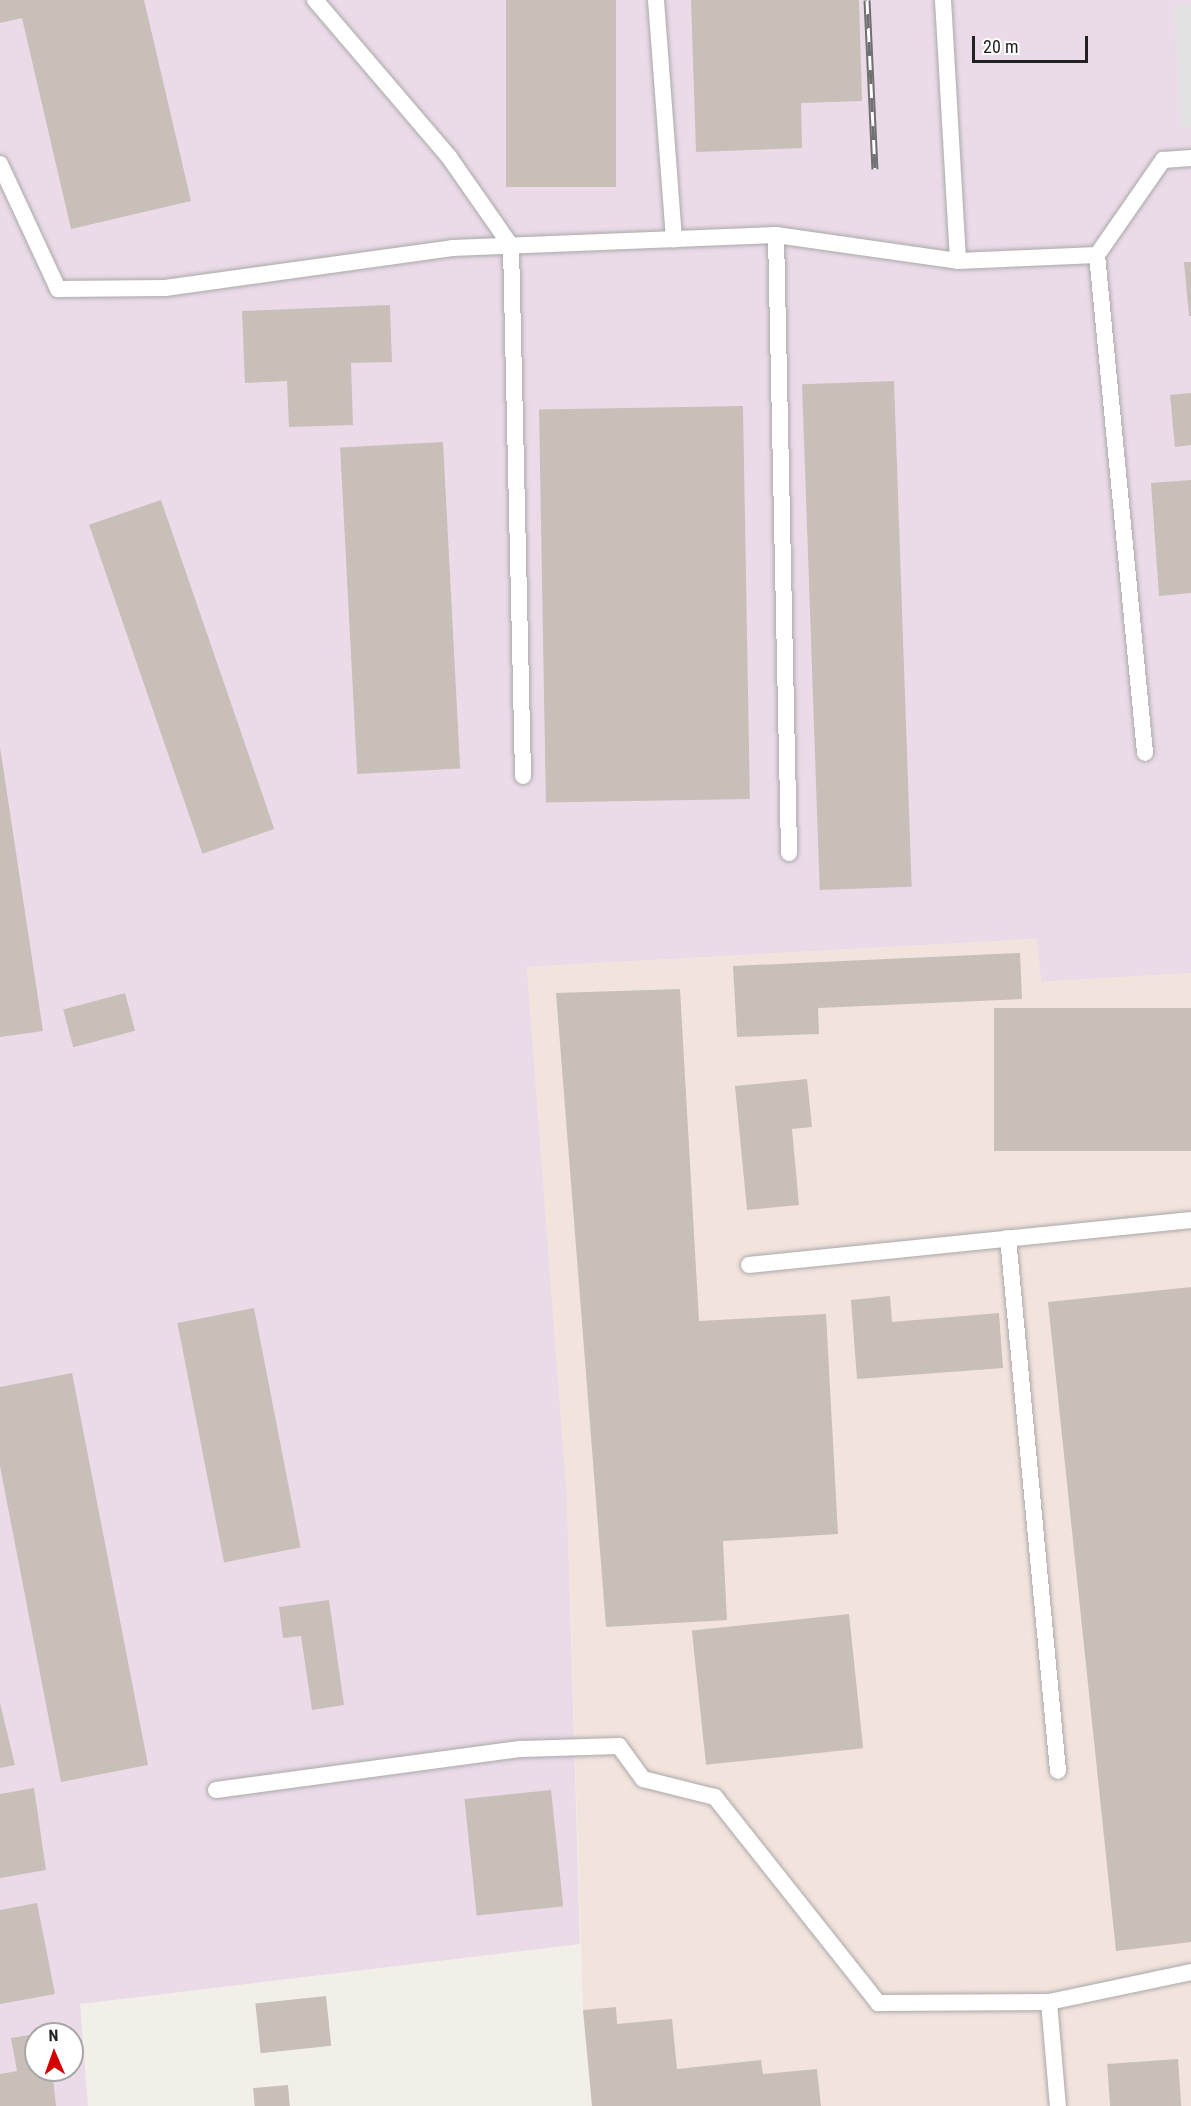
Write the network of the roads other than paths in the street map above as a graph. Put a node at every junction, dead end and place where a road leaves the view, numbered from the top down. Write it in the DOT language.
graph roads {
  1 [pos="315,0"];
  2 [pos="656,0"];
  3 [pos="943,0"];
  4 [pos="1191,158"];
  5 [pos="0,164"];
  6 [pos="776,235"];
  7 [pos="674,239"];
  8 [pos="510,246"];
  9 [pos="1097,255"];
  10 [pos="958,261"];
  11 [pos="1145,753"];
  12 [pos="523,777"];
  13 [pos="789,854"];
  14 [pos="1191,1220"];
  15 [pos="1008,1238"];
  16 [pos="749,1265"];
  17 [pos="1058,1771"];
  18 [pos="216,1790"];
  19 [pos="1191,1972"];
  20 [pos="1049,2002"];
  21 [pos="1058,2106"];
  1 -- 8 [label="lane"];
  2 -- 7 [label="lane"];
  3 -- 10 [label="lane"];
  4 -- 9 [label="lane"];
  5 -- 8 [label="lane"];
  6 -- 7 [label="lane"];
  6 -- 10 [label="lane"];
  6 -- 13 [label="lane"];
  7 -- 8 [label="lane"];
  8 -- 12 [label="lane"];
  9 -- 10 [label="lane"];
  9 -- 11 [label="lane"];
  14 -- 15 [label="lane"];
  15 -- 16 [label="lane"];
  15 -- 17 [label="lane"];
  18 -- 20 [label="lane"];
  19 -- 20 [label="lane"];
  20 -- 21 [label="lane"];
}
